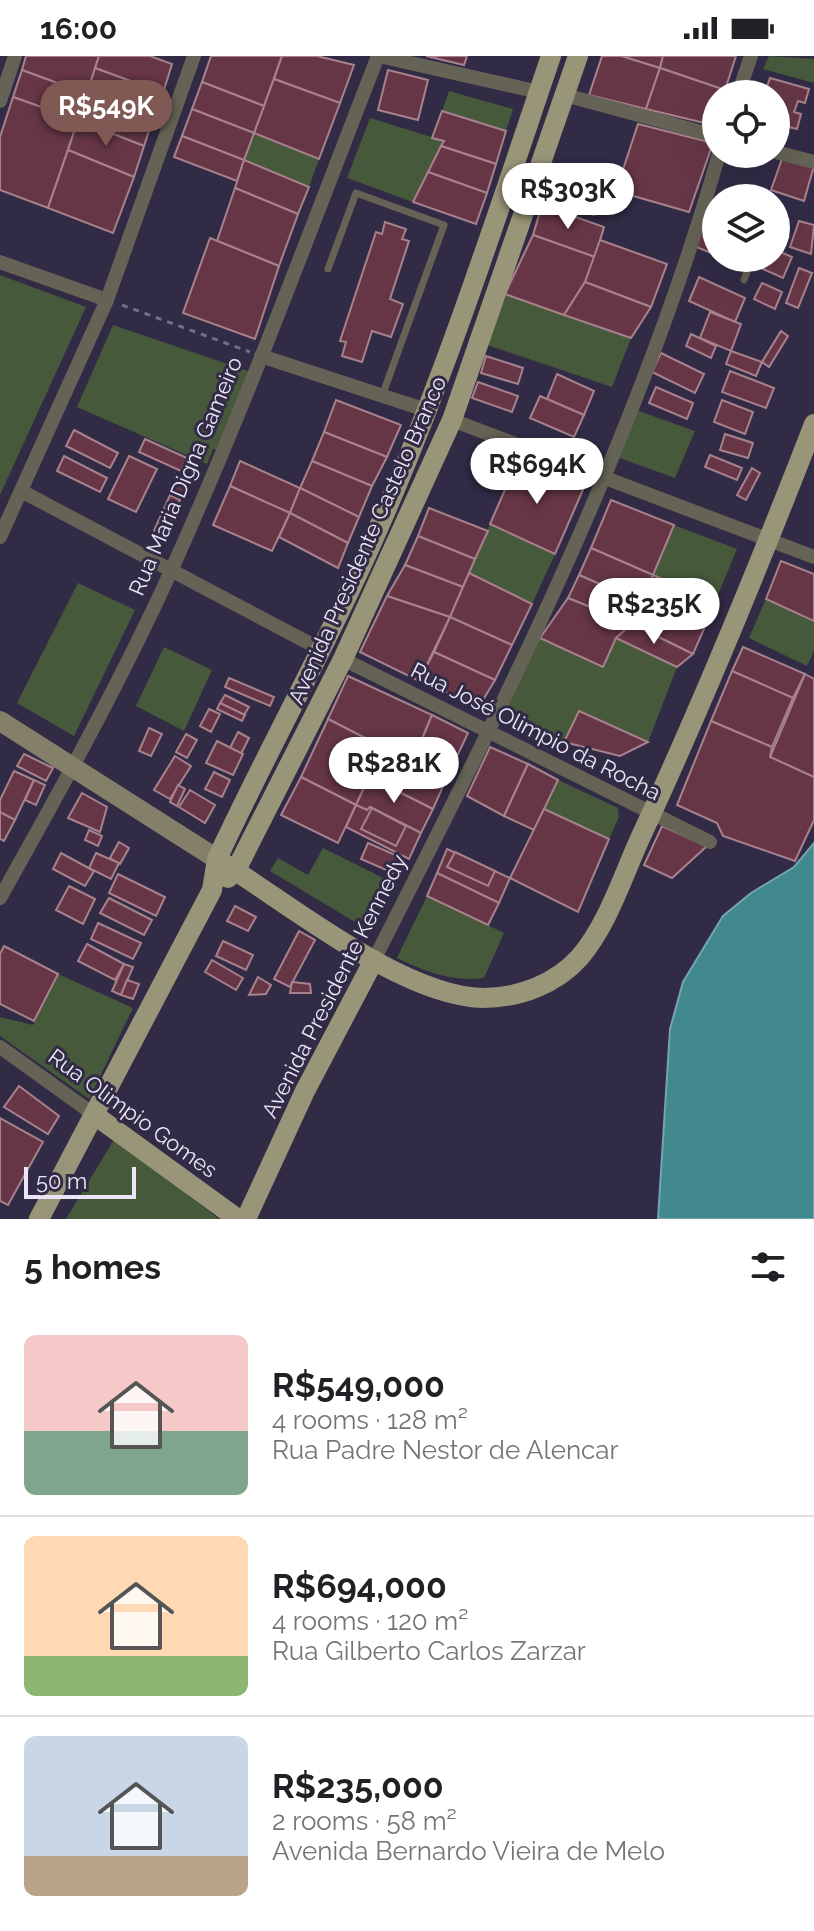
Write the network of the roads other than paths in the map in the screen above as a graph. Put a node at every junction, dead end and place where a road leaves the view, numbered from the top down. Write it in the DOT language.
graph roads {
  1 [pos="15,56"];
  2 [pos="194,56"];
  3 [pos="379,56"];
  4 [pos="551,56"];
  5 [pos="578,56"];
  6 [pos="751,56"];
  7 [pos="743,80"];
  8 [pos="539,92"];
  9 [pos="565,95"];
  10 [pos="0,101"];
  11 [pos="702,132"];
  12 [pos="790,156"];
  13 [pos="814,162"];
  14 [pos="702,226"];
  15 [pos="488,239"];
  16 [pos="513,248"];
  17 [pos="0,262"];
  18 [pos="328,269"];
  19 [pos="747,272"];
  20 [pos="744,280"];
  21 [pos="107,300"];
  22 [pos="261,356"];
  23 [pos="382,396"];
  24 [pos="426,410"];
  25 [pos="452,420"];
  26 [pos="814,424"];
  27 [pos="607,478"];
  28 [pos="23,492"];
  29 [pos="0,537"];
  30 [pos="769,540"];
  31 [pos="814,557"];
  32 [pos="170,572"];
  33 [pos="322,650"];
  34 [pos="343,659"];
  35 [pos="0,721"];
  36 [pos="489,733"];
  37 [pos="72,768"];
  38 [pos="651,814"];
  39 [pos="710,842"];
  40 [pos="220,851"];
  41 [pos="236,870"];
  42 [pos="212,890"];
  43 [pos="0,898"];
  44 [pos="374,960"];
  45 [pos="0,1047"];
  46 [pos="96,1116"];
  47 [pos="39,1219"];
  48 [pos="238,1219"];
  49 [pos="246,1219"];
  1 -- 10 [label="street"];
  2 -- 21 [label="street"];
  3 -- 8 [label="street"];
  3 -- 22 [label="street, Rua Maria Digna Gameiro"];
  4 -- 8 [label="main road, Avenida Presidente Castelo Branco"];
  5 -- 9 [label="main road, Avenida Presidente Castelo Branco"];
  6 -- 7 [label="street"];
  8 -- 15 [label="main road, Avenida Presidente Castelo Branco"];
  9 -- 11 [label="street"];
  9 -- 16 [label="main road, Avenida Presidente Castelo Branco"];
  12 -- 13 [label="street"];
  14 -- 27 [label="street, Avenida Presidente Kennedy"];
  15 -- 16 [label="main road"];
  15 -- 24 [label="main road, Avenida Presidente Castelo Branco"];
  16 -- 25 [label="main road, Avenida Presidente Castelo Branco"];
  17 -- 21 [label="street"];
  18 -- 23 [label="lane"];
  19 -- 20 [label="lane"];
  21 -- 28 [label="street"];
  22 -- 23 [label="street"];
  22 -- 32 [label="street, Rua Maria Digna Gameiro"];
  23 -- 24 [label="street"];
  24 -- 33 [label="main road, Avenida Presidente Castelo Branco"];
  25 -- 27 [label="street"];
  25 -- 34 [label="main road, Avenida Presidente Castelo Branco"];
  26 -- 30 [label="main road"];
  27 -- 30 [label="street"];
  27 -- 36 [label="street, Avenida Presidente Kennedy"];
  28 -- 29 [label="street"];
  28 -- 32 [label="street"];
  30 -- 31 [label="street"];
  30 -- 38 [label="main road"];
  32 -- 33 [label="street"];
  32 -- 37 [label="street, Rua Maria Digna Gameiro"];
  33 -- 40 [label="main road, Avenida Presidente Castelo Branco"];
  34 -- 36 [label="street, Rua José Olimpio da Rocha"];
  34 -- 41 [label="main road, Avenida Presidente Castelo Branco"];
  35 -- 37 [label="main road"];
  36 -- 38 [label="street, Rua José Olimpio da Rocha"];
  36 -- 44 [label="street, Avenida Presidente Kennedy"];
  37 -- 40 [label="main road"];
  37 -- 43 [label="street, Rua Maria Digna Gameiro"];
  38 -- 39 [label="street, Rua José Olimpio da Rocha"];
  38 -- 44 [label="main road"];
  40 -- 41 [label="main road"];
  40 -- 42 [label="main road, Avenida Presidente Castelo Branco"];
  41 -- 42 [label="main road, Avenida Presidente Castelo Branco"];
  41 -- 44 [label="main road"];
  42 -- 46 [label="main road, Avenida Presidente Castelo Branco"];
  44 -- 49 [label="main road, Avenida Presidente Kennedy"];
  45 -- 46 [label="street, Rua Olimpio Gomes"];
  46 -- 47 [label="main road, Avenida Presidente Castelo Branco"];
  46 -- 48 [label="main road, Rua Olimpio Gomes"];
}
